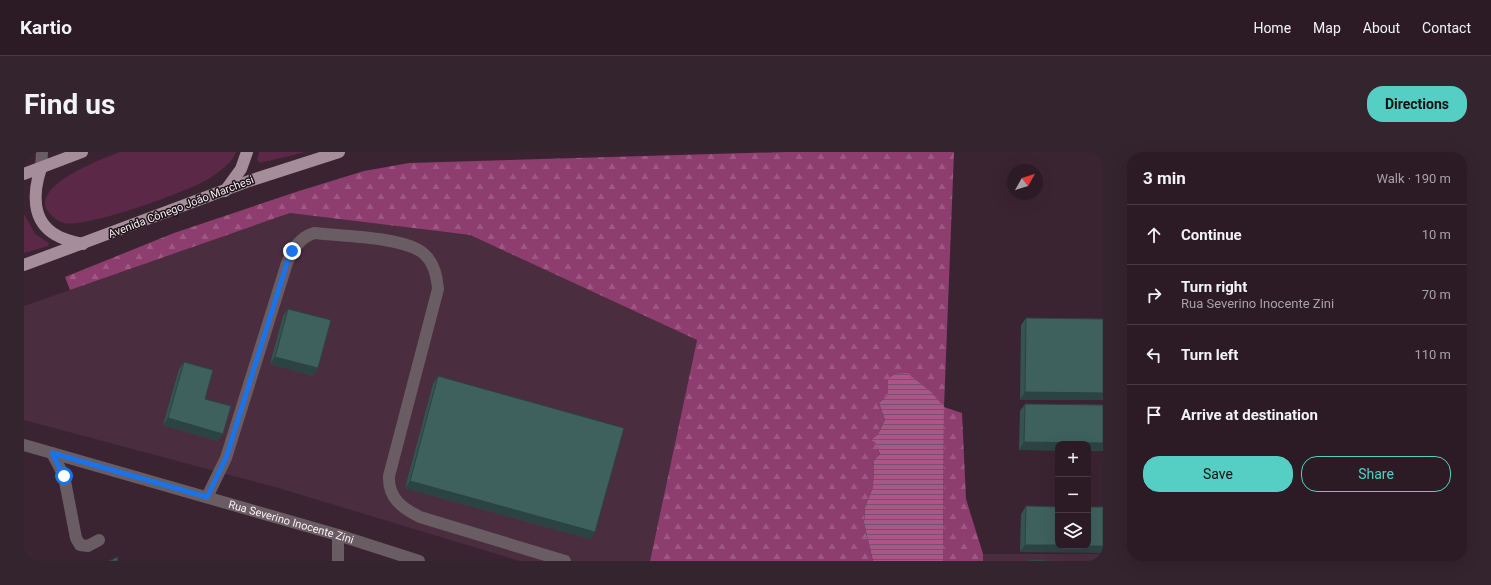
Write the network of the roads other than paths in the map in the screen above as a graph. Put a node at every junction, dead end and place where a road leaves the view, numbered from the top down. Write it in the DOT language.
graph roads {
  1 [pos="42,152"];
  2 [pos="82,152"];
  3 [pos="247,152"];
  4 [pos="339,152"];
  5 [pos="41,168"];
  6 [pos="24,174"];
  7 [pos="225,191"];
  8 [pos="83,244"];
  9 [pos="24,265"];
  10 [pos="24,445"];
  11 [pos="52,453"];
  12 [pos="207,497"];
  13 [pos="338,535"];
  14 [pos="99,540"];
  15 [pos="338,561"];
  16 [pos="419,561"];
  17 [pos="565,561"];
  1 -- 5 [label="street"];
  2 -- 5 [label="main road"];
  3 -- 7 [label="main road"];
  4 -- 7 [label="main road, Avenida Cônego João Marchesi"];
  5 -- 6 [label="main road"];
  5 -- 8 [label="main road"];
  7 -- 8 [label="main road, Avenida Cônego João Marchesi"];
  8 -- 9 [label="main road, Avenida Cônego João Marchesi"];
  10 -- 11 [label="street, Rua Severino Inocente Zini"];
  11 -- 12 [label="street, Rua Severino Inocente Zini"];
  11 -- 14 [label="street"];
  12 -- 13 [label="street, Rua Severino Inocente Zini"];
  12 -- 17 [label="street"];
  13 -- 15 [label="street"];
  13 -- 16 [label="street, Rua Severino Inocente Zini"];
}
